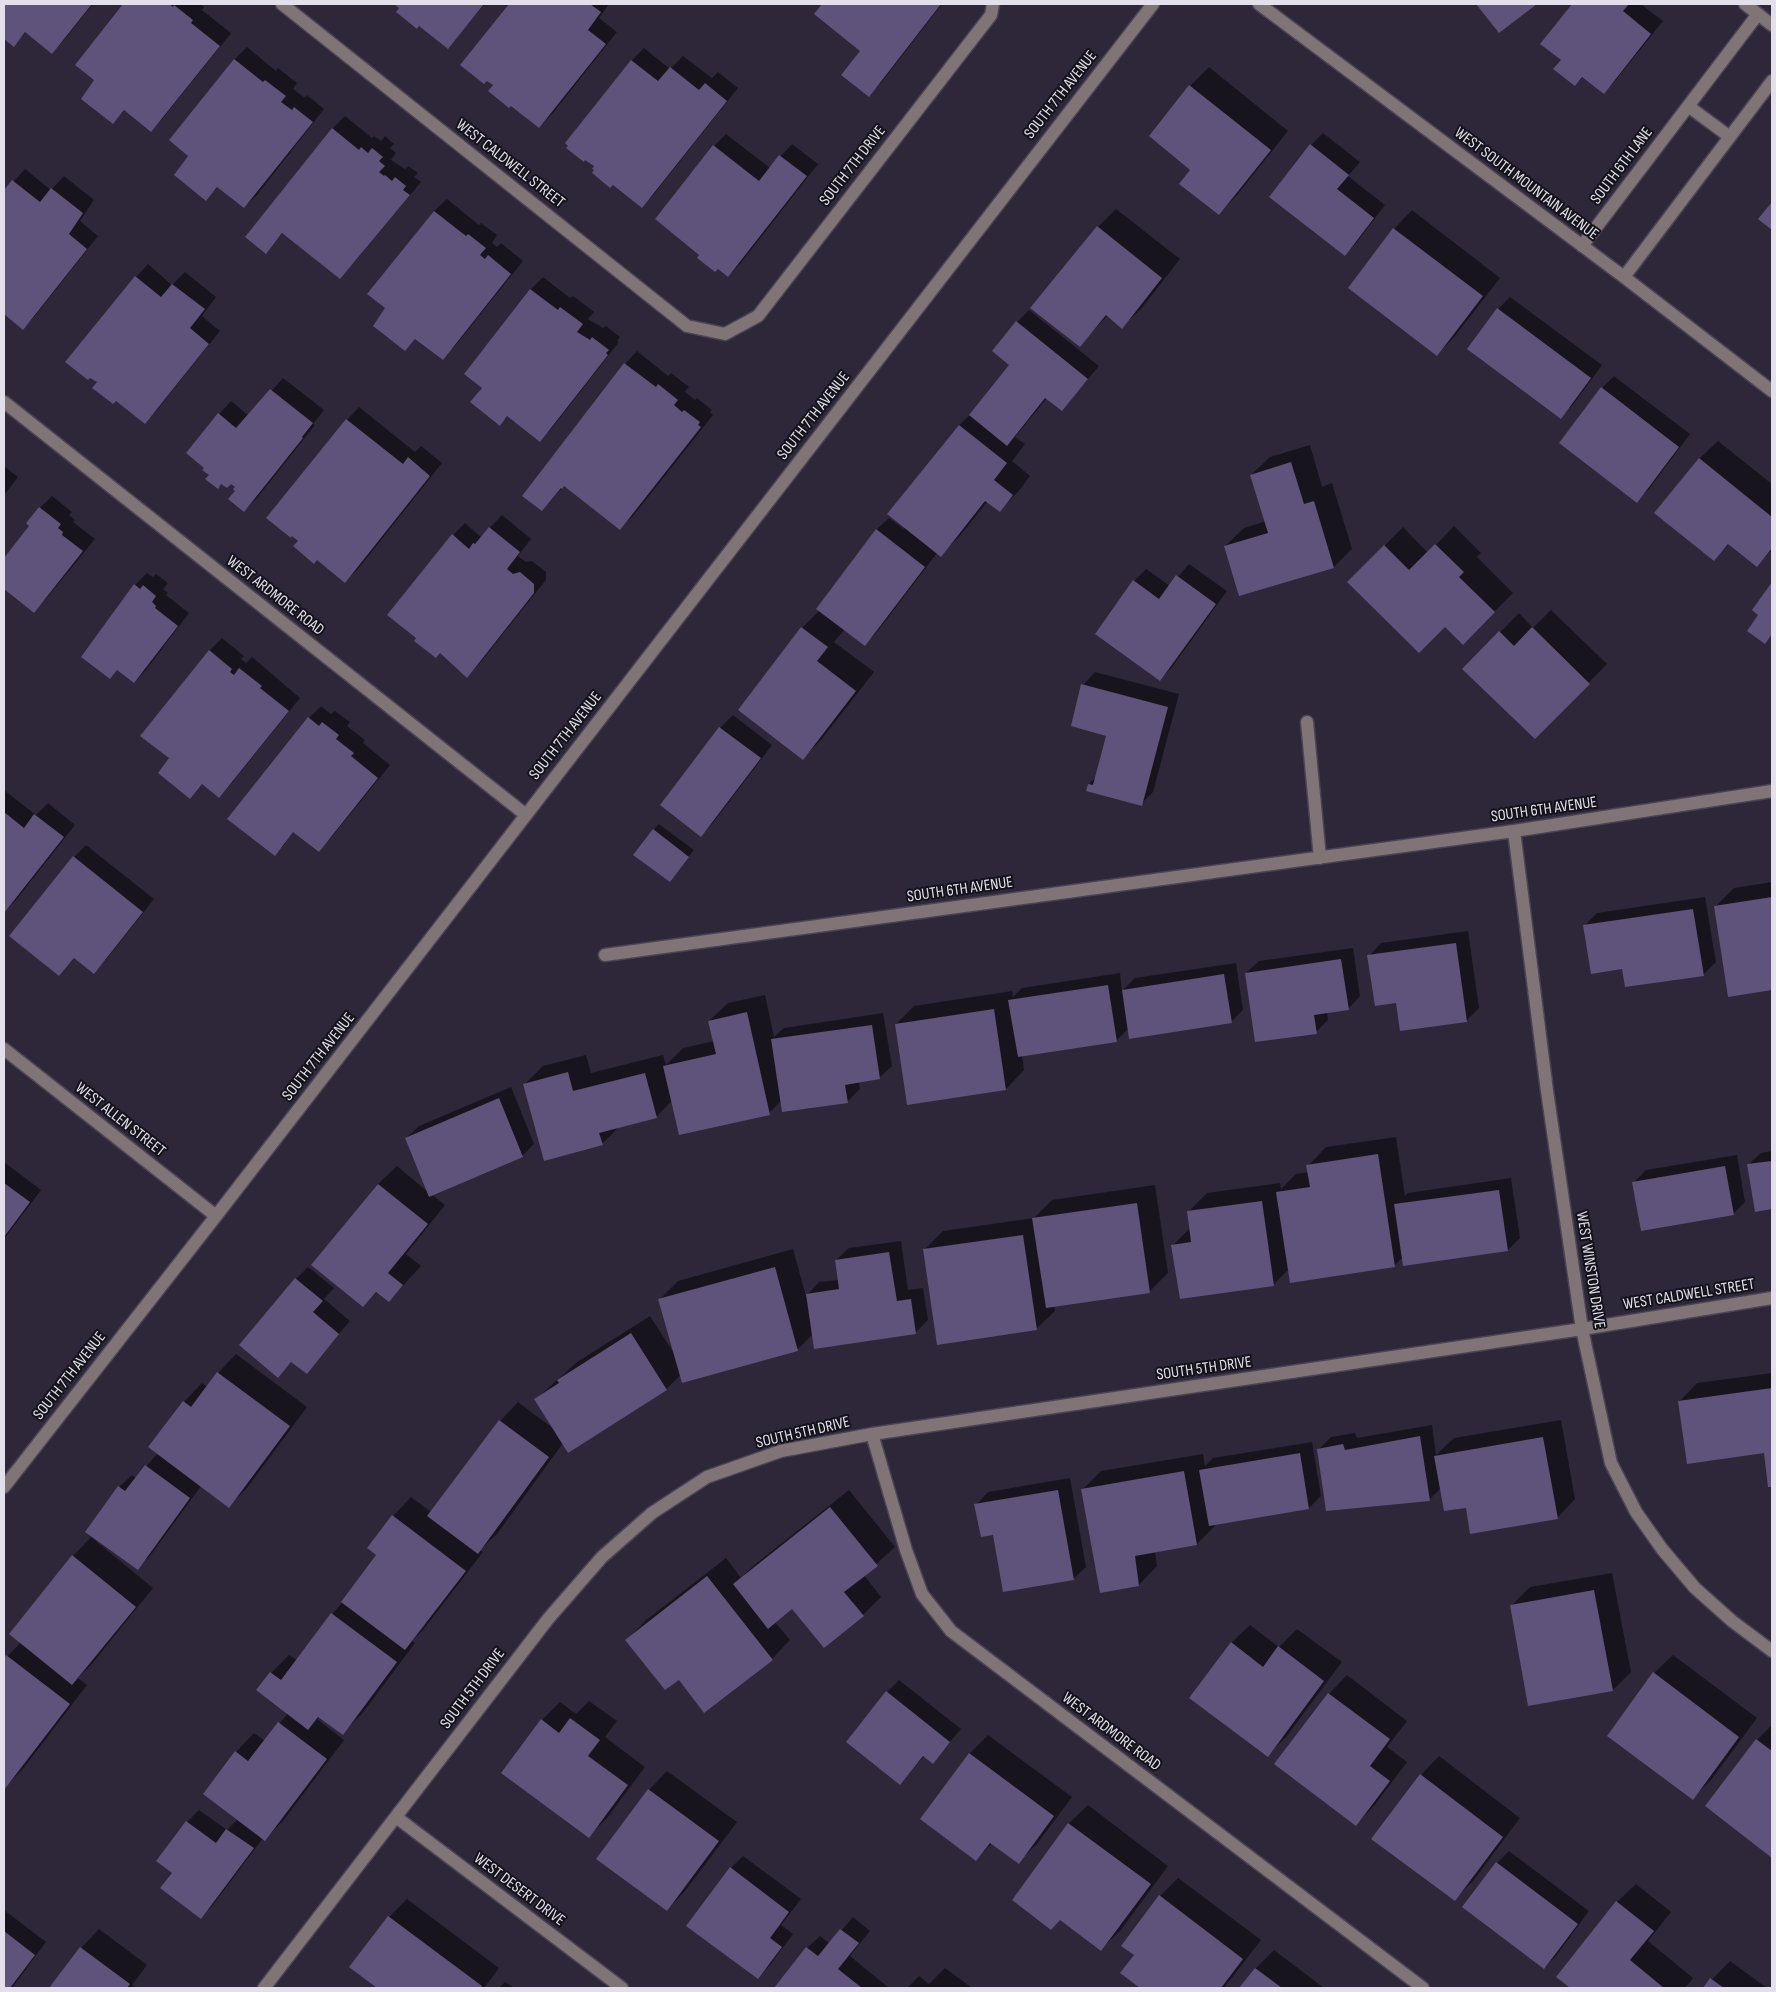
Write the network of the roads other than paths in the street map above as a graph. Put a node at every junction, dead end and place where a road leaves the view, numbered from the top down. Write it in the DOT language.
graph roads {
  1 [pos="282,4"];
  2 [pos="993,4"];
  3 [pos="1153,4"];
  4 [pos="1259,4"];
  5 [pos="1745,4"];
  6 [pos="1758,14"];
  7 [pos="1772,25"];
  8 [pos="1772,81"];
  9 [pos="1688,106"];
  10 [pos="1730,137"];
  11 [pos="1582,246"];
  12 [pos="1624,277"];
  13 [pos="725,334"];
  14 [pos="1772,391"];
  15 [pos="4,402"];
  16 [pos="1307,722"];
  17 [pos="1772,791"];
  18 [pos="526,815"];
  19 [pos="1514,831"];
  20 [pos="1320,858"];
  21 [pos="605,955"];
  22 [pos="4,1049"];
  23 [pos="216,1216"];
  24 [pos="1772,1298"];
  25 [pos="1582,1329"];
  26 [pos="872,1434"];
  27 [pos="4,1488"];
  28 [pos="1772,1651"];
  29 [pos="396,1817"];
  30 [pos="264,1988"];
  31 [pos="622,1988"];
  32 [pos="1423,1988"];
  1 -- 13 [label="street, WEST CALDWELL STREET"];
  2 -- 13 [label="street, SOUTH 7TH DRIVE"];
  3 -- 18 [label="street, SOUTH 7TH AVENUE"];
  4 -- 11 [label="street, WEST SOUTH MOUNTAIN AVENUE"];
  5 -- 6 [label="street"];
  6 -- 7 [label="street"];
  6 -- 9 [label="street, SOUTH 6TH LANE"];
  8 -- 10 [label="street"];
  9 -- 10 [label="street"];
  9 -- 11 [label="street, SOUTH 6TH LANE"];
  10 -- 12 [label="street"];
  11 -- 12 [label="street, WEST SOUTH MOUNTAIN AVENUE"];
  12 -- 14 [label="street, WEST SOUTH MOUNTAIN AVENUE"];
  15 -- 18 [label="street, WEST ARDMORE ROAD"];
  16 -- 20 [label="street"];
  17 -- 19 [label="street, SOUTH 6TH AVENUE"];
  18 -- 23 [label="street, SOUTH 7TH AVENUE"];
  19 -- 20 [label="street, SOUTH 6TH AVENUE"];
  19 -- 25 [label="street, WEST WINSTON DRIVE"];
  20 -- 21 [label="street, SOUTH 6TH AVENUE"];
  22 -- 23 [label="street, WEST ALLEN STREET"];
  23 -- 27 [label="street, SOUTH 7TH AVENUE"];
  24 -- 25 [label="street, WEST CALDWELL STREET"];
  25 -- 26 [label="street, SOUTH 5TH DRIVE"];
  25 -- 28 [label="street, WEST WINSTON DRIVE"];
  26 -- 29 [label="street, SOUTH 5TH DRIVE"];
  26 -- 32 [label="street, WEST ARDMORE ROAD"];
  29 -- 30 [label="street, SOUTH 5TH DRIVE"];
  29 -- 31 [label="street, WEST DESERT DRIVE"];
}
